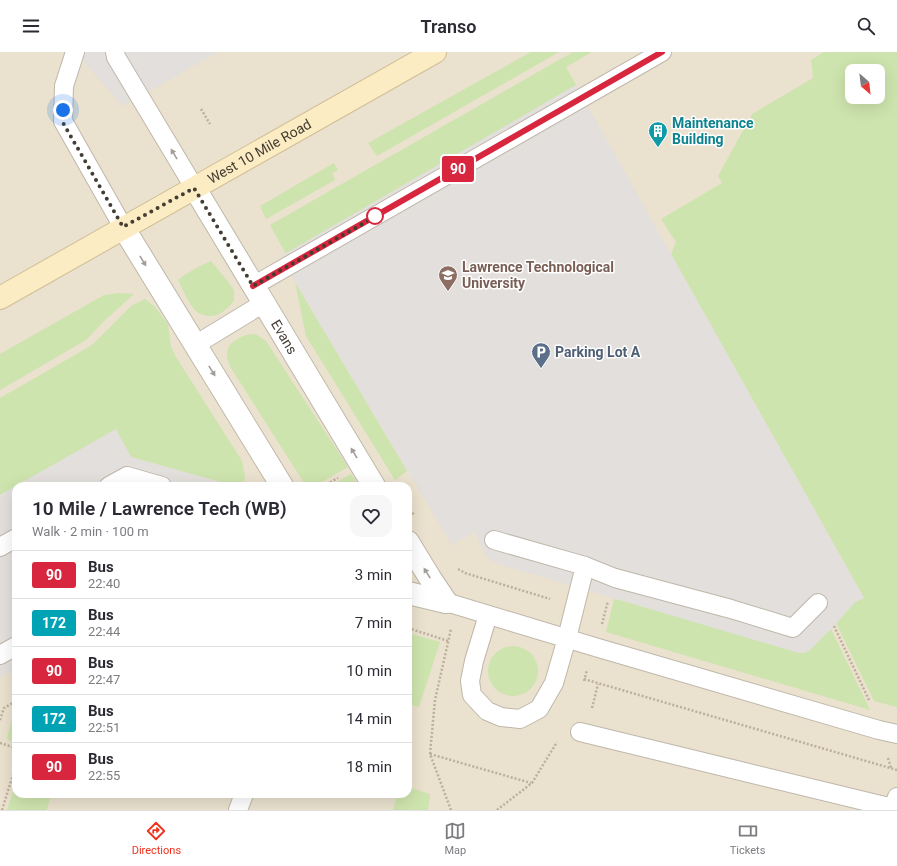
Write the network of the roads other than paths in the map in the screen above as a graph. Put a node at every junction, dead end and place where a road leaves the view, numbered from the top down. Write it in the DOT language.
graph roads {
  1 [pos="75,52"];
  2 [pos="115,52"];
  3 [pos="435,52"];
  4 [pos="662,52"];
  5 [pos="194,188"];
  6 [pos="123,227"];
  7 [pos="258,294"];
  8 [pos="0,298"];
  9 [pos="195,345"];
  10 [pos="116,482"];
  11 [pos="148,482"];
  12 [pos="278,482"];
  13 [pos="372,482"];
  14 [pos="12,540"];
  15 [pos="494,540"];
  16 [pos="0,547"];
  17 [pos="412,549"];
  18 [pos="585,566"];
  19 [pos="412,594"];
  20 [pos="446,602"];
  21 [pos="818,603"];
  22 [pos="488,615"];
  23 [pos="567,638"];
  24 [pos="12,648"];
  25 [pos="0,655"];
  26 [pos="580,732"];
  27 [pos="897,734"];
  28 [pos="242,798"];
  29 [pos="894,805"];
  30 [pos="238,810"];
  1 -- 6 [label="lane"];
  5 -- 2 [label="lane, one-way"];
  3 -- 5 [label="main road, West 10 Mile Road"];
  4 -- 7 [label="lane"];
  5 -- 6 [label="main road, West 10 Mile Road"];
  5 -- 7 [label="street, Evans"];
  6 -- 8 [label="main road, West 10 Mile Road"];
  6 -- 9 [label="street, one-way"];
  7 -- 9 [label="lane"];
  13 -- 7 [label="street, Evans, one-way"];
  9 -- 12 [label="street, one-way"];
  10 -- 11 [label="lane"];
  14 -- 16 [label="lane"];
  15 -- 18 [label="lane"];
  20 -- 17 [label="street, one-way"];
  18 -- 21 [label="lane"];
  18 -- 23 [label="lane"];
  19 -- 20 [label="street"];
  20 -- 22 [label="lane"];
  22 -- 23 [label="lane"];
  22 -- 23 [label="lane"];
  23 -- 27 [label="lane"];
  24 -- 25 [label="lane"];
  26 -- 29 [label="lane"];
  28 -- 30 [label="lane"];
}
